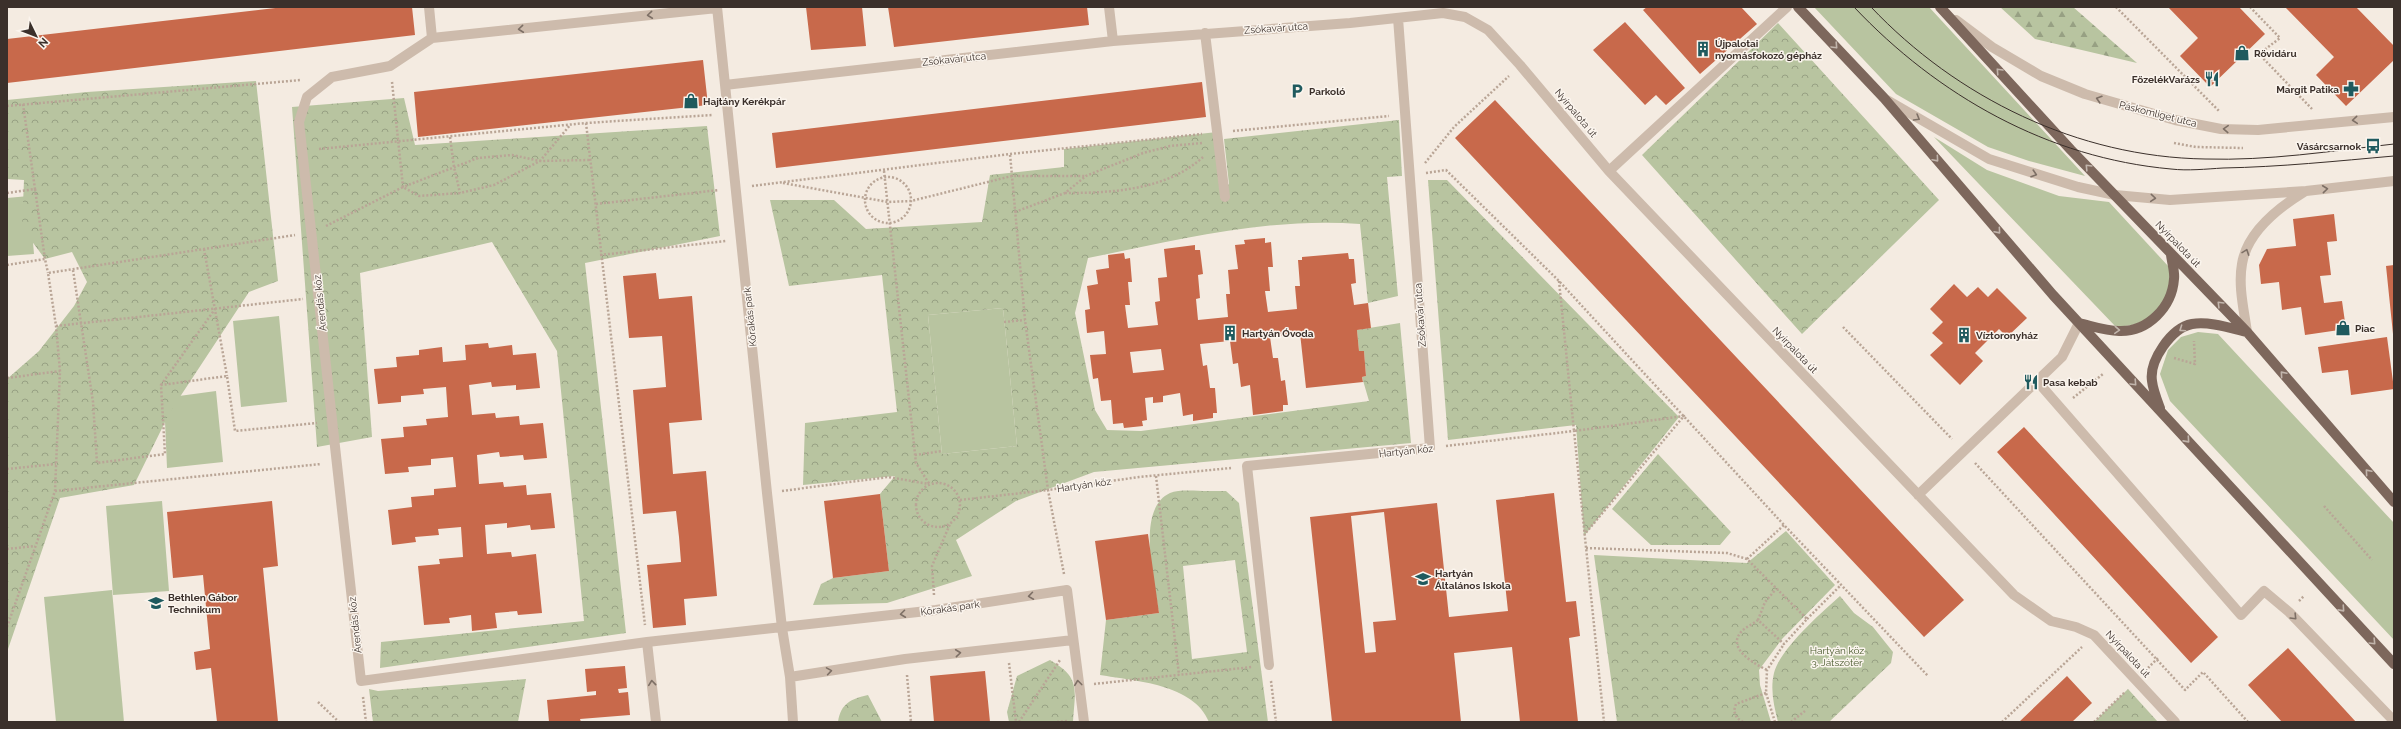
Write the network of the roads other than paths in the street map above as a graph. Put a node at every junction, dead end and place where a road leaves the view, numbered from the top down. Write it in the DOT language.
graph roads {
  1 [pos="430,7"];
  2 [pos="1109,7"];
  3 [pos="1787,7"];
  4 [pos="1798,7"];
  5 [pos="717,8"];
  6 [pos="1943,10"];
  7 [pos="1398,18"];
  8 [pos="1205,33"];
  9 [pos="432,38"];
  10 [pos="1113,41"];
  11 [pos="725,85"];
  12 [pos="1884,98"];
  13 [pos="2394,117"];
  14 [pos="1609,172"];
  15 [pos="2394,181"];
  16 [pos="2306,191"];
  17 [pos="2114,195"];
  18 [pos="1224,197"];
  19 [pos="2171,255"];
  20 [pos="2079,323"];
  21 [pos="2247,332"];
  22 [pos="2037,381"];
  23 [pos="2161,411"];
  24 [pos="1430,448"];
  25 [pos="1918,495"];
  26 [pos="2394,502"];
  27 [pos="782,628"];
  28 [pos="1073,640"];
  29 [pos="647,642"];
  30 [pos="2394,664"];
  31 [pos="1269,665"];
  32 [pos="790,677"];
  33 [pos="361,681"];
  34 [pos="2394,721"];
  35 [pos="656,722"];
  36 [pos="793,722"];
  37 [pos="1084,722"];
  38 [pos="2174,722"];
  1 -- 9 [label="street"];
  2 -- 10 [label="street"];
  3 -- 14 [label="street"];
  4 -- 12 [label="main road, one-way"];
  5 -- 9 [label="street, one-way"];
  5 -- 11 [label="street, Kőrakás park"];
  13 -- 6 [label="street, Páskomliget utca, one-way"];
  17 -- 6 [label="main road, Nyírpalota út, one-way"];
  7 -- 8 [label="street, Zsókavár utca"];
  7 -- 14 [label="street, Nyírpalota út"];
  7 -- 24 [label="street, Zsókavár utca"];
  8 -- 10 [label="street, Zsókavár utca"];
  8 -- 18 [label="street"];
  9 -- 33 [label="street, Árendás köz"];
  10 -- 11 [label="street, Zsókavár utca"];
  11 -- 27 [label="street, Kőrakás park"];
  12 -- 17 [label="street, one-way"];
  12 -- 20 [label="main road, one-way"];
  14 -- 25 [label="street, Nyírpalota út"];
  16 -- 15 [label="street, one-way"];
  17 -- 16 [label="street, one-way"];
  21 -- 16 [label="street, one-way"];
  17 -- 19 [label="main road, Nyírpalota út"];
  20 -- 19 [label="main road, one-way"];
  21 -- 19 [label="main road, Nyírpalota út, one-way"];
  20 -- 22 [label="street"];
  20 -- 23 [label="main road, one-way"];
  21 -- 23 [label="main road, one-way"];
  26 -- 21 [label="main road, Nyírpalota út, one-way"];
  22 -- 25 [label="street"];
  22 -- 34 [label="street, one-way"];
  23 -- 30 [label="main road, one-way"];
  24 -- 31 [label="street, Hartyán köz"];
  25 -- 38 [label="street, Nyírpalota út"];
  28 -- 27 [label="street, Kőrakás park, one-way"];
  27 -- 29 [label="street, Kőrakás park"];
  27 -- 32 [label="street, Kőrakás park"];
  32 -- 28 [label="street, one-way"];
  37 -- 28 [label="street, one-way"];
  29 -- 33 [label="street, Kőrakás park"];
  35 -- 29 [label="street, one-way"];
  32 -- 36 [label="street, Kőrakás park"];
}
